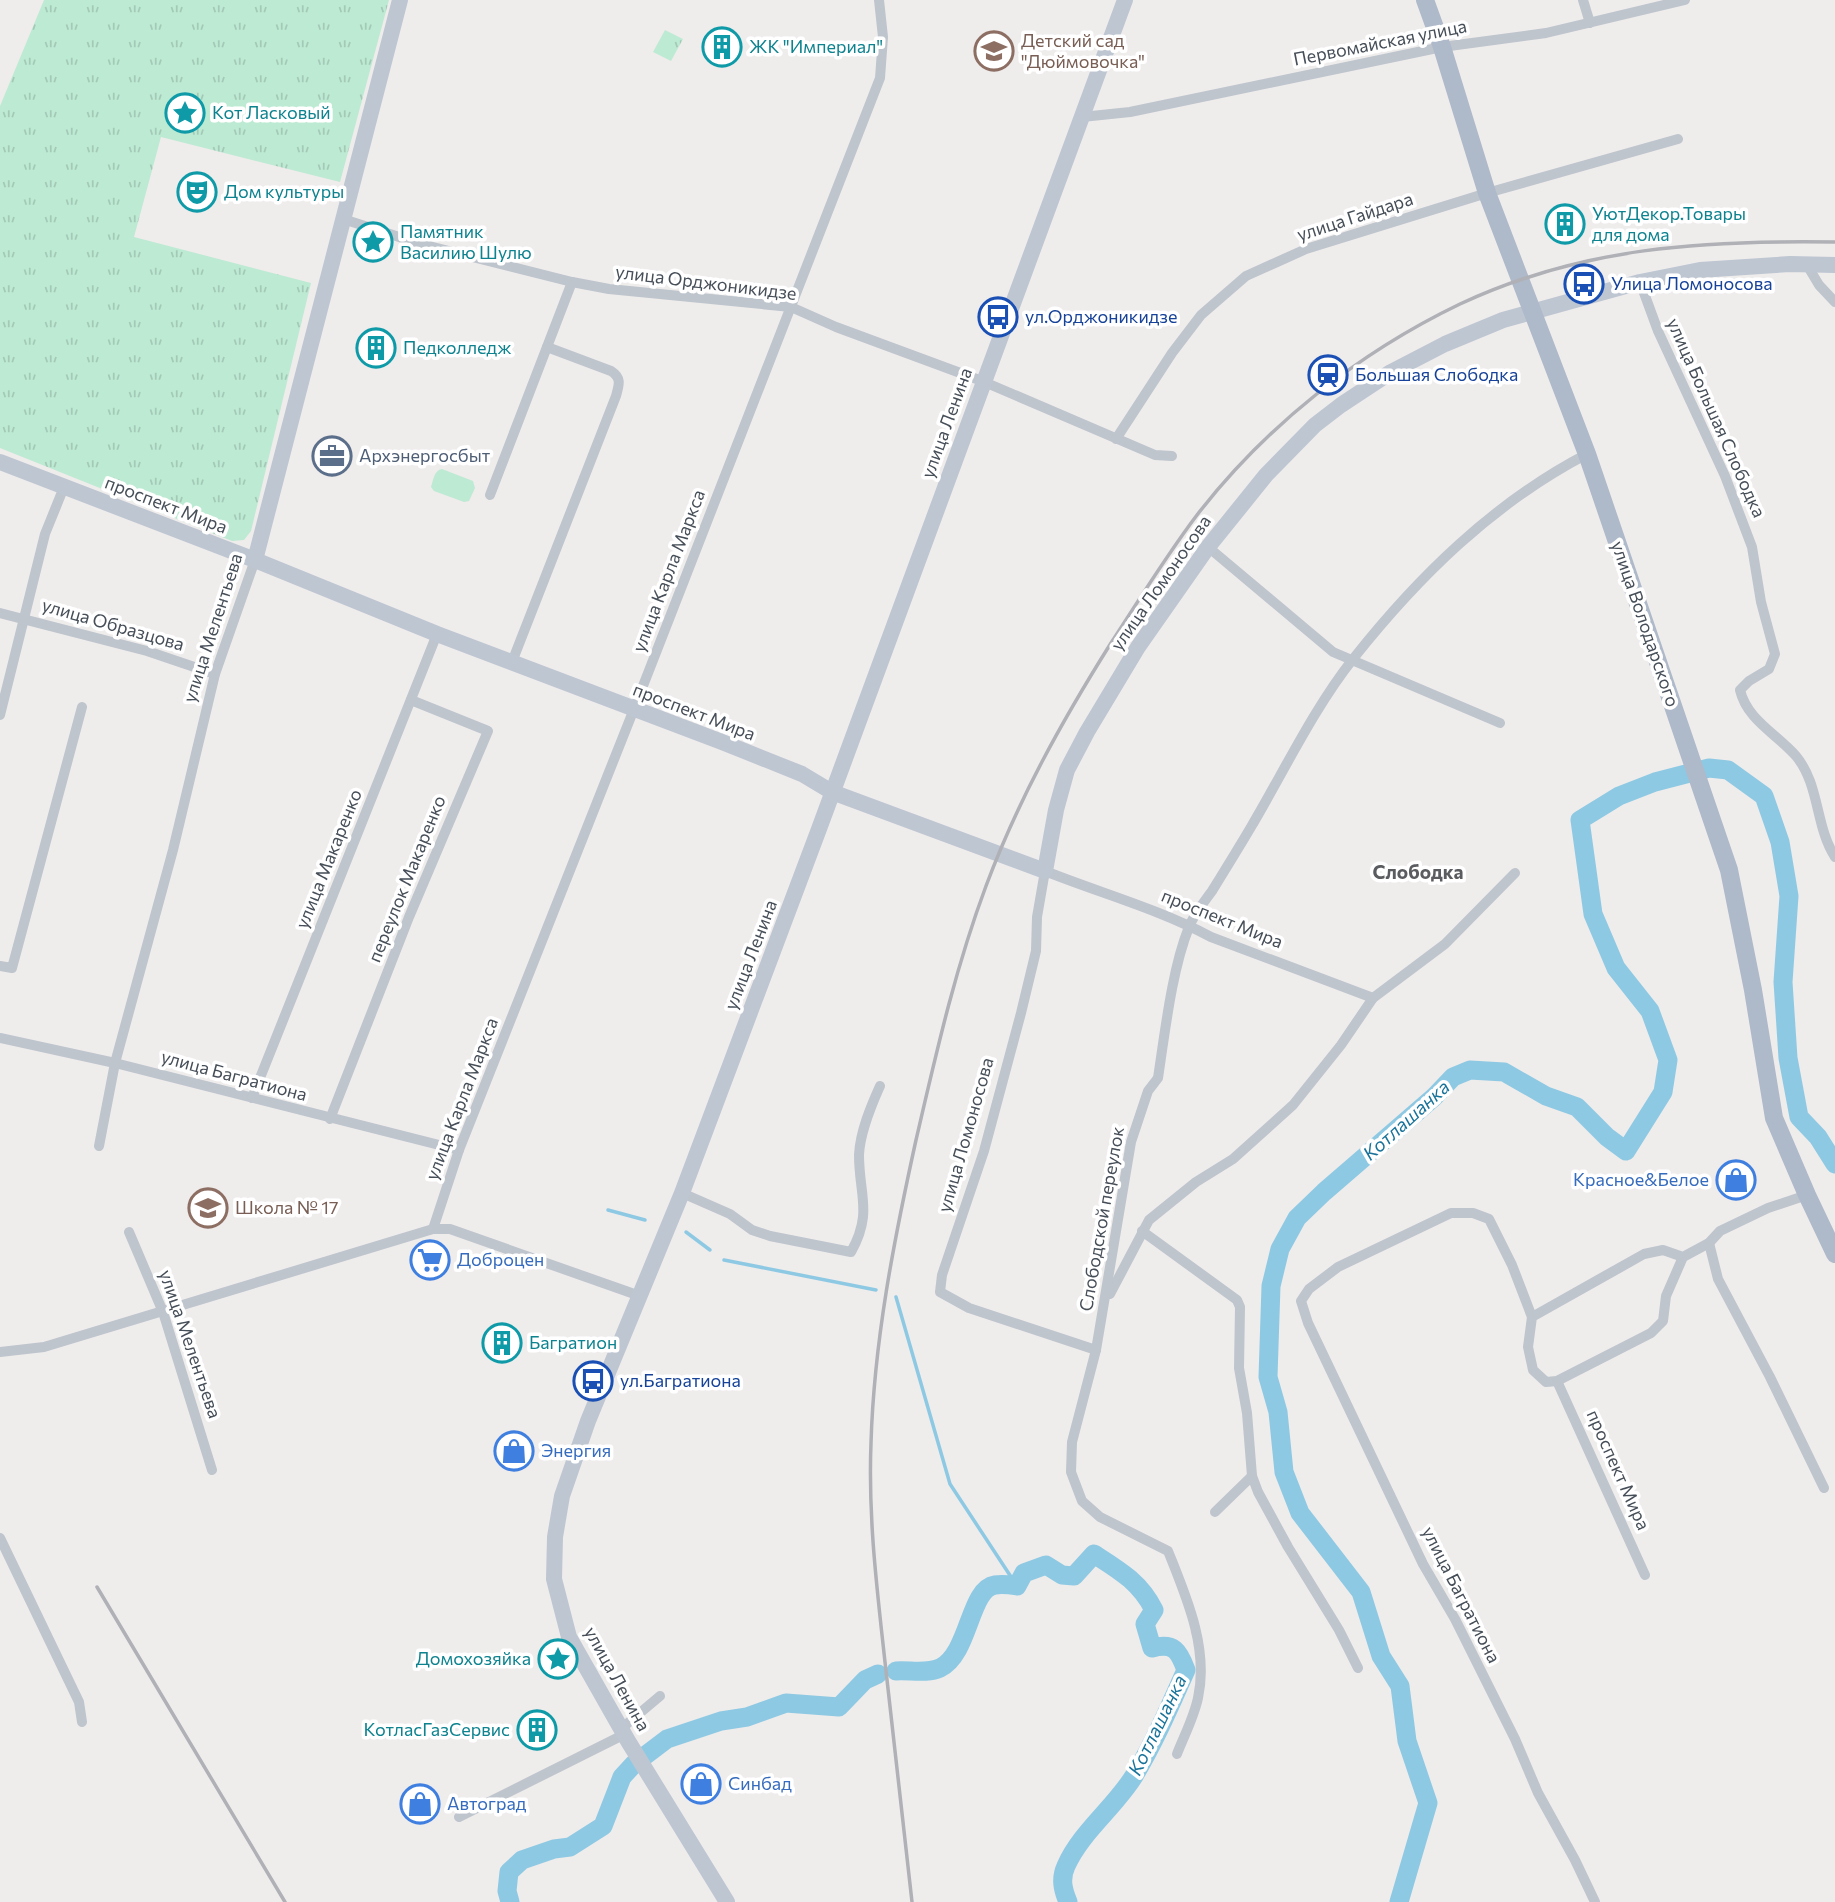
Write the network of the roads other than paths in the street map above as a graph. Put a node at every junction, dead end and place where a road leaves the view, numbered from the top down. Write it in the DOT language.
graph roads {
  1 [pos="400,0"];
  2 [pos="879,0"];
  3 [pos="1125,0"];
  4 [pos="1425,0"];
  5 [pos="1583,0"];
  6 [pos="1685,0"];
  7 [pos="1590,23"];
  8 [pos="1442,47"];
  9 [pos="1082,117"];
  10 [pos="1678,139"];
  11 [pos="1487,193"];
  12 [pos="343,219"];
  13 [pos="1807,265"];
  14 [pos="1835,265"];
  15 [pos="572,282"];
  16 [pos="1640,282"];
  17 [pos="1835,302"];
  18 [pos="791,307"];
  19 [pos="1533,313"];
  20 [pos="547,347"];
  21 [pos="982,382"];
  22 [pos="1116,439"];
  23 [pos="1587,454"];
  24 [pos="1171,456"];
  25 [pos="0,462"];
  26 [pos="64,487"];
  27 [pos="490,495"];
  28 [pos="1208,547"];
  29 [pos="255,560"];
  30 [pos="0,613"];
  31 [pos="25,618"];
  32 [pos="437,634"];
  33 [pos="1352,660"];
  34 [pos="512,662"];
  35 [pos="215,674"];
  36 [pos="411,700"];
  37 [pos="82,707"];
  38 [pos="634,709"];
  39 [pos="0,715"];
  40 [pos="1500,723"];
  41 [pos="832,792"];
  42 [pos="1835,857"];
  43 [pos="1045,872"];
  44 [pos="1515,873"];
  45 [pos="1189,925"];
  46 [pos="0,966"];
  47 [pos="1373,998"];
  48 [pos="0,1038"];
  49 [pos="116,1063"];
  50 [pos="880,1086"];
  51 [pos="252,1098"];
  52 [pos="330,1119"];
  53 [pos="99,1146"];
  54 [pos="459,1150"];
  55 [pos="682,1193"];
  56 [pos="1807,1195"];
  57 [pos="433,1229"];
  58 [pos="1142,1230"];
  59 [pos="129,1232"];
  60 [pos="1709,1243"];
  61 [pos="1835,1254"];
  62 [pos="1683,1257"];
  63 [pos="640,1296"];
  64 [pos="1103,1308"];
  65 [pos="163,1312"];
  66 [pos="1532,1317"];
  67 [pos="1096,1350"];
  68 [pos="0,1352"];
  69 [pos="1557,1381"];
  70 [pos="212,1470"];
  71 [pos="1252,1476"];
  72 [pos="1824,1488"];
  73 [pos="1215,1512"];
  74 [pos="0,1538"];
  75 [pos="1644,1574"];
  76 [pos="1359,1668"];
  77 [pos="660,1696"];
  78 [pos="82,1722"];
  79 [pos="626,1736"];
  80 [pos="1177,1754"];
  81 [pos="459,1817"];
  82 [pos="727,1902"];
  83 [pos="1595,1902"];
  1 -- 12 [label="street, улица Мелентьева"];
  2 -- 18 [label="street, улица Карла Маркса"];
  3 -- 9 [label="street, улица Ленина"];
  4 -- 8 [label="main road, улица Володарского"];
  5 -- 7 [label="street"];
  6 -- 7 [label="street, Первомайская улица"];
  7 -- 8 [label="street, Первомайская улица"];
  8 -- 9 [label="street, Первомайская улица"];
  8 -- 11 [label="main road, улица Володарского"];
  9 -- 21 [label="street, улица Ленина"];
  10 -- 11 [label="street, улица Гайдара"];
  11 -- 19 [label="main road, улица Володарского"];
  11 -- 22 [label="street, улица Гайдара"];
  12 -- 15 [label="street, улица Орджоникидзе"];
  12 -- 29 [label="street, улица Мелентьева"];
  13 -- 14 [label="street, улица Ломоносова"];
  13 -- 16 [label="street, улица Ломоносова"];
  13 -- 17 [label="street"];
  15 -- 18 [label="street, улица Орджоникидзе"];
  15 -- 20 [label="street"];
  16 -- 19 [label="street, улица Ломоносова"];
  16 -- 42 [label="street, улица Большая Слободка"];
  18 -- 21 [label="street, улица Орджоникидзе"];
  18 -- 38 [label="street, улица Карла Маркса"];
  19 -- 23 [label="main road, улица Володарского"];
  19 -- 28 [label="street, улица Ломоносова"];
  20 -- 27 [label="street"];
  20 -- 34 [label="street"];
  21 -- 22 [label="street, улица Орджоникидзе"];
  21 -- 41 [label="street, улица Ленина"];
  22 -- 24 [label="street, улица Орджоникидзе"];
  23 -- 33 [label="street, Слободской переулок"];
  23 -- 56 [label="main road, улица Володарского"];
  25 -- 26 [label="street, проспект Мира"];
  26 -- 29 [label="street, проспект Мира"];
  26 -- 31 [label="street"];
  28 -- 33 [label="street"];
  28 -- 43 [label="street, улица Ломоносова"];
  29 -- 32 [label="street, проспект Мира"];
  29 -- 35 [label="street, улица Мелентьева"];
  30 -- 31 [label="street, улица Образцова"];
  31 -- 35 [label="street, улица Образцова"];
  31 -- 39 [label="street"];
  32 -- 34 [label="street, проспект Мира"];
  32 -- 36 [label="street, улица Макаренко"];
  33 -- 40 [label="street"];
  33 -- 45 [label="street, Слободской переулок"];
  34 -- 38 [label="street, проспект Мира"];
  35 -- 49 [label="street, улица Мелентьева"];
  36 -- 51 [label="street, улица Макаренко"];
  36 -- 52 [label="street, переулок Макаренко"];
  37 -- 46 [label="street"];
  38 -- 41 [label="street, проспект Мира"];
  38 -- 54 [label="street, улица Карла Маркса"];
  41 -- 43 [label="street, проспект Мира"];
  41 -- 55 [label="street, улица Ленина"];
  43 -- 45 [label="street, проспект Мира"];
  43 -- 67 [label="street, улица Ломоносова"];
  44 -- 47 [label="street"];
  45 -- 47 [label="street, проспект Мира"];
  45 -- 64 [label="street, Слободской переулок"];
  47 -- 58 [label="street"];
  48 -- 49 [label="street, улица Багратиона"];
  49 -- 51 [label="street, улица Багратиона"];
  49 -- 53 [label="street, улица Мелентьева"];
  50 -- 55 [label="street"];
  51 -- 52 [label="street, улица Багратиона"];
  52 -- 54 [label="street, улица Багратиона"];
  54 -- 57 [label="street, улица Карла Маркса"];
  55 -- 63 [label="street, улица Ленина"];
  56 -- 60 [label="street"];
  56 -- 61 [label="main road, улица Володарского"];
  57 -- 63 [label="street"];
  57 -- 65 [label="street"];
  58 -- 64 [label="street"];
  58 -- 71 [label="street"];
  59 -- 65 [label="street, улица Мелентьева"];
  60 -- 62 [label="street"];
  60 -- 72 [label="street"];
  62 -- 66 [label="street"];
  62 -- 69 [label="street"];
  63 -- 79 [label="street, улица Ленина"];
  64 -- 67 [label="street, Слободской переулок"];
  65 -- 68 [label="street"];
  65 -- 70 [label="street, улица Мелентьева"];
  66 -- 69 [label="street"];
  66 -- 83 [label="street, улица Багратиона"];
  67 -- 80 [label="street, Слободской переулок"];
  69 -- 75 [label="street, проспект Мира"];
  71 -- 73 [label="street"];
  71 -- 76 [label="street"];
  74 -- 78 [label="street"];
  77 -- 79 [label="street"];
  79 -- 81 [label="street"];
  79 -- 82 [label="street, улица Ленина"];
}
